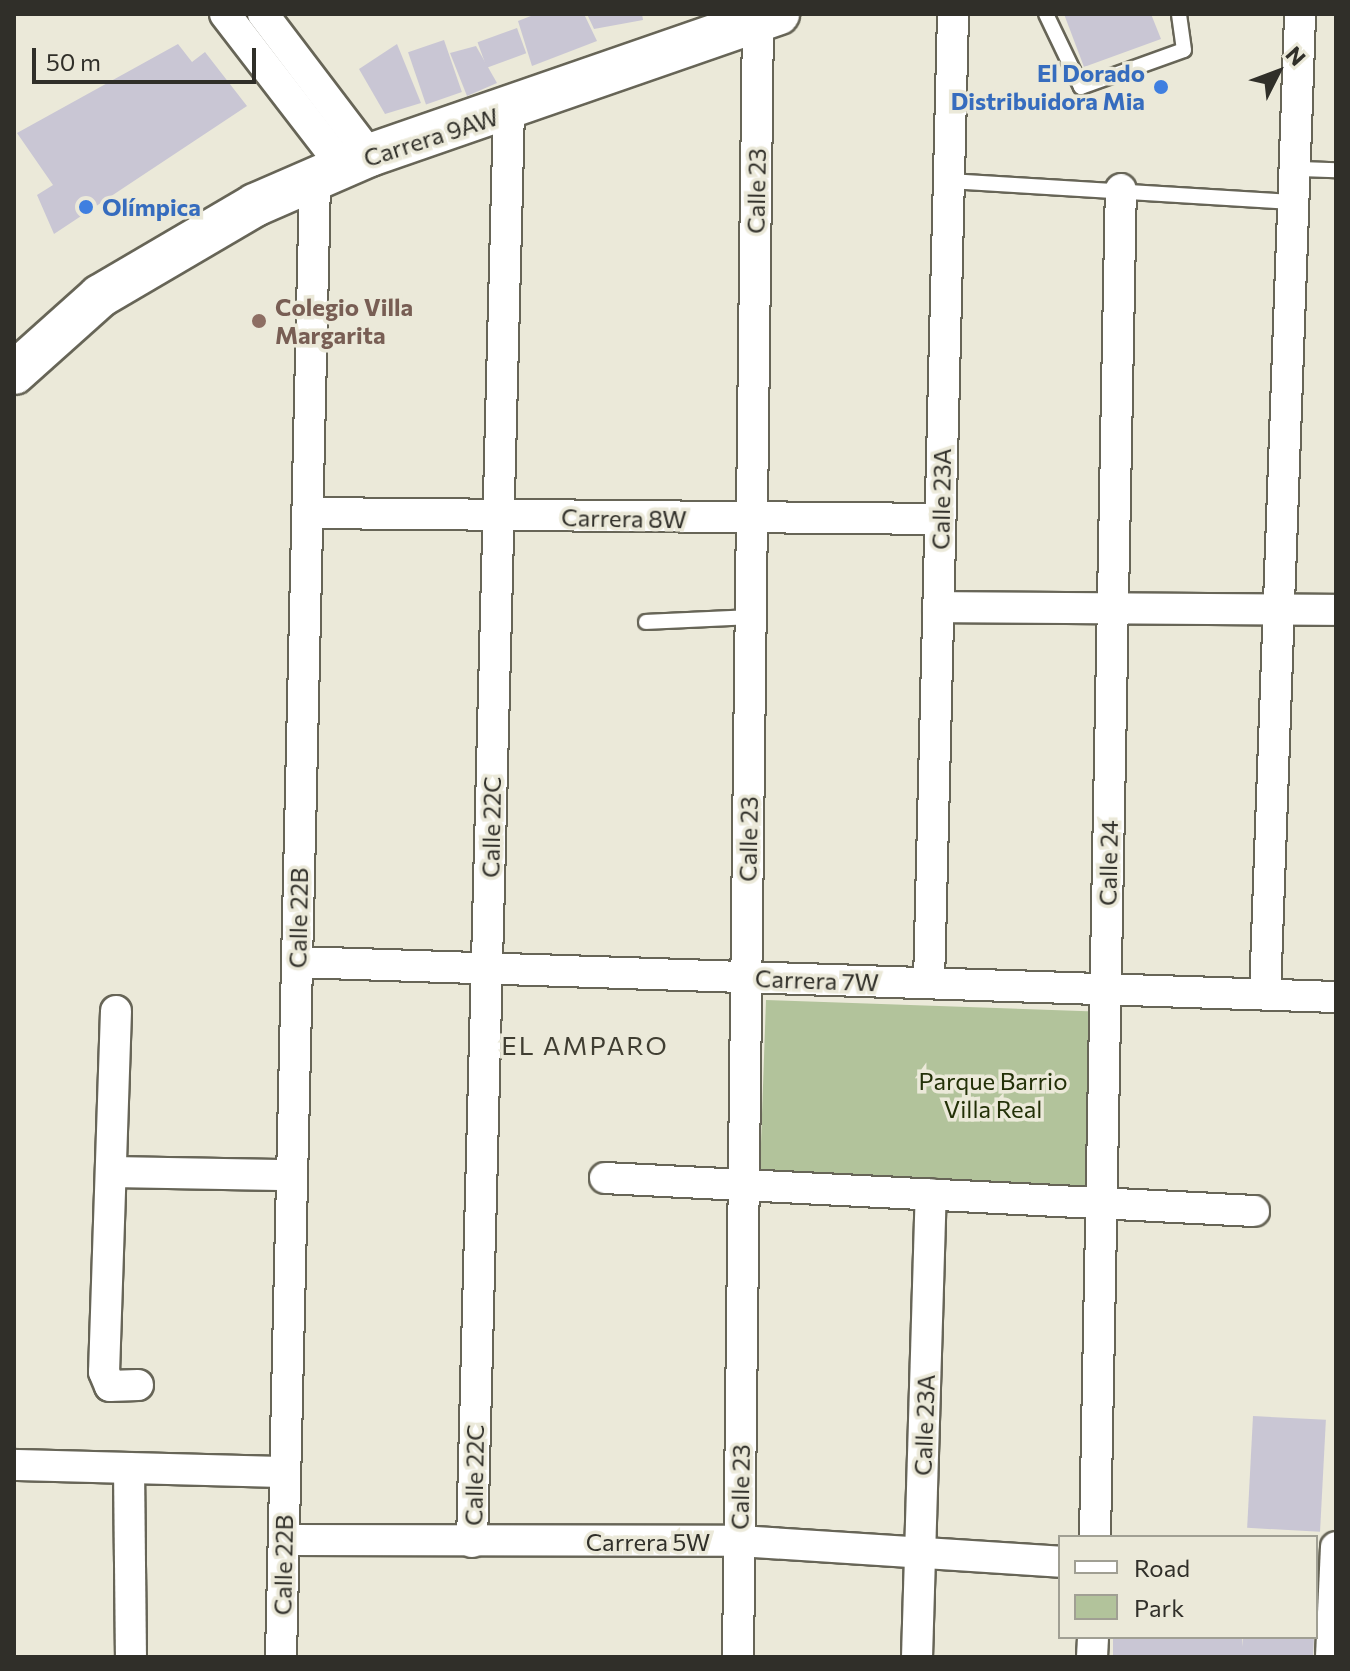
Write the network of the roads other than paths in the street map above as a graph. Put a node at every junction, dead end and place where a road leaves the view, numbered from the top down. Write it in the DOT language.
graph roads {
  1 [pos="225,14"];
  2 [pos="263,14"];
  3 [pos="953,14"];
  4 [pos="1046,14"];
  5 [pos="1179,14"];
  6 [pos="1300,14"];
  7 [pos="748,21"];
  8 [pos="509,111"];
  9 [pos="343,166"];
  10 [pos="1300,169"];
  11 [pos="1336,170"];
  12 [pos="949,181"];
  13 [pos="1121,189"];
  14 [pos="1296,202"];
  15 [pos="19,360"];
  16 [pos="308,513"];
  17 [pos="498,516"];
  18 [pos="940,519"];
  19 [pos="752,520"];
  20 [pos="938,607"];
  21 [pos="1113,608"];
  22 [pos="1281,609"];
  23 [pos="1336,610"];
  24 [pos="751,617"];
  25 [pos="646,622"];
  26 [pos="297,962"];
  27 [pos="487,969"];
  28 [pos="746,977"];
  29 [pos="929,983"];
  30 [pos="1105,989"];
  31 [pos="1265,994"];
  32 [pos="1336,997"];
  33 [pos="116,1011"];
  34 [pos="113,1172"];
  35 [pos="292,1175"];
  36 [pos="605,1178"];
  37 [pos="744,1186"];
  38 [pos="931,1194"];
  39 [pos="1102,1200"];
  40 [pos="1254,1211"];
  41 [pos="138,1385"];
  42 [pos="14,1465"];
  43 [pos="129,1468"];
  44 [pos="285,1472"];
  45 [pos="1095,1535"];
  46 [pos="284,1540"];
  47 [pos="739,1541"];
  48 [pos="472,1542"];
  49 [pos="1336,1547"];
  50 [pos="920,1554"];
  51 [pos="1058,1562"];
  52 [pos="1329,1579"];
  53 [pos="131,1657"];
  54 [pos="281,1657"];
  55 [pos="738,1657"];
  56 [pos="917,1657"];
  57 [pos="1331,1657"];
  1 -- 9 [label="street"];
  2 -- 9 [label="street"];
  3 -- 12 [label="street, Calle 23A"];
  4 -- 5 [label="lane"];
  6 -- 10 [label="street"];
  7 -- 8 [label="main road, Carrera 9AW"];
  7 -- 19 [label="street, Calle 23"];
  8 -- 9 [label="main road, Carrera 9AW"];
  8 -- 17 [label="street, Calle 22C"];
  9 -- 15 [label="main road, Carrera 9AW"];
  9 -- 16 [label="street, Calle 22B"];
  10 -- 11 [label="lane"];
  10 -- 14 [label="street"];
  12 -- 13 [label="lane"];
  12 -- 18 [label="street, Calle 23A"];
  13 -- 14 [label="lane"];
  13 -- 21 [label="street, Calle 24"];
  14 -- 22 [label="street"];
  16 -- 17 [label="street, Carrera 8W"];
  16 -- 26 [label="street, Calle 22B"];
  17 -- 19 [label="street, Carrera 8W"];
  17 -- 27 [label="street, Calle 22C"];
  18 -- 19 [label="street, Carrera 8W"];
  18 -- 20 [label="street, Calle 23A"];
  19 -- 24 [label="street, Calle 23"];
  20 -- 21 [label="street"];
  20 -- 29 [label="street, Calle 23A"];
  21 -- 22 [label="street"];
  21 -- 30 [label="street, Calle 24"];
  22 -- 23 [label="street"];
  22 -- 31 [label="street"];
  24 -- 25 [label="lane"];
  24 -- 28 [label="street, Calle 23"];
  26 -- 27 [label="street, Carrera 7W"];
  26 -- 35 [label="street, Calle 22B"];
  27 -- 28 [label="street, Carrera 7W"];
  27 -- 48 [label="street, Calle 22C"];
  28 -- 29 [label="street, Carrera 7W"];
  28 -- 37 [label="street, Calle 23"];
  29 -- 30 [label="street, Carrera 7W"];
  30 -- 31 [label="street, Carrera 7W"];
  30 -- 39 [label="street, Calle 24"];
  31 -- 32 [label="street, Carrera 7W"];
  33 -- 34 [label="street"];
  34 -- 35 [label="street"];
  34 -- 41 [label="street"];
  35 -- 44 [label="street, Calle 22B"];
  36 -- 37 [label="street"];
  37 -- 38 [label="street"];
  37 -- 47 [label="street, Calle 23"];
  38 -- 39 [label="street"];
  38 -- 50 [label="street, Calle 23A"];
  39 -- 40 [label="street"];
  39 -- 45 [label="street, Calle 24"];
  42 -- 43 [label="street"];
  43 -- 44 [label="street"];
  43 -- 53 [label="street"];
  44 -- 46 [label="street, Calle 22B"];
  46 -- 48 [label="street, Carrera 5W"];
  46 -- 54 [label="street, Calle 22B"];
  47 -- 48 [label="street, Carrera 5W"];
  47 -- 50 [label="street, Carrera 5W"];
  47 -- 55 [label="street, Calle 23"];
  49 -- 52 [label="street"];
  50 -- 51 [label="street, Carrera 5W"];
  50 -- 56 [label="street, Calle 23A"];
  52 -- 57 [label="street"];
}
